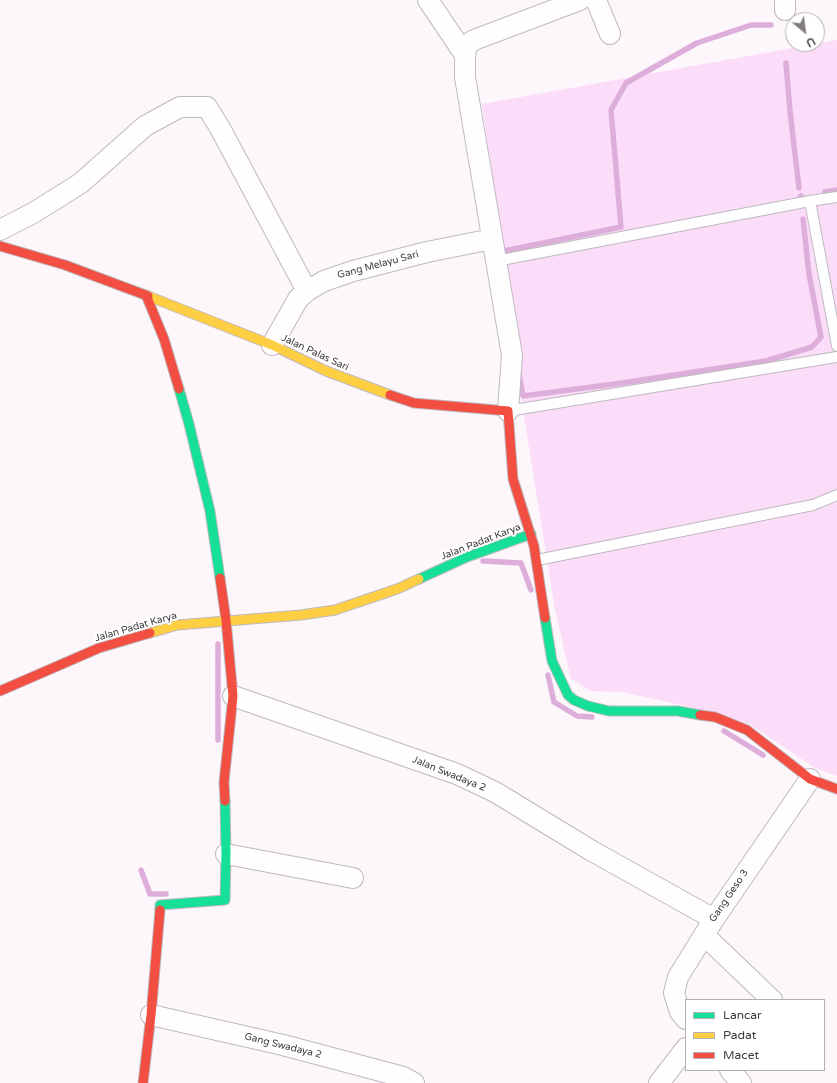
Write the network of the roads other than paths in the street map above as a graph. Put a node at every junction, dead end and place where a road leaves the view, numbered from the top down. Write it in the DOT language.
graph roads {
  1 [pos="428,0"];
  2 [pos="580,0"];
  3 [pos="596,0"];
  4 [pos="610,34"];
  5 [pos="465,55"];
  6 [pos="837,197"];
  7 [pos="810,202"];
  8 [pos="0,230"];
  9 [pos="492,239"];
  10 [pos="0,246"];
  11 [pos="496,261"];
  12 [pos="307,291"];
  13 [pos="146,295"];
  14 [pos="272,344"];
  15 [pos="837,346"];
  16 [pos="837,356"];
  17 [pos="508,411"];
  18 [pos="837,495"];
  19 [pos="531,534"];
  20 [pos="537,560"];
  21 [pos="226,620"];
  22 [pos="0,691"];
  23 [pos="233,696"];
  24 [pos="810,779"];
  25 [pos="837,789"];
  26 [pos="226,854"];
  27 [pos="353,878"];
  28 [pos="709,927"];
  29 [pos="771,999"];
  30 [pos="151,1015"];
  31 [pos="685,1018"];
  32 [pos="685,1049"];
  33 [pos="731,1071"];
  34 [pos="143,1083"];
  35 [pos="414,1083"];
  36 [pos="660,1083"];
  37 [pos="741,1083"];
  1 -- 5 [label="street"];
  2 -- 5 [label="street"];
  3 -- 4 [label="street"];
  5 -- 9 [label="street"];
  6 -- 7 [label="lane"];
  7 -- 11 [label="lane"];
  7 -- 15 [label="lane"];
  8 -- 12 [label="street"];
  9 -- 11 [label="street"];
  9 -- 12 [label="street, Gang Melayu Sari"];
  10 -- 13 [label="street, Jalan Palas Sari"];
  11 -- 17 [label="street"];
  12 -- 14 [label="street, Gang Melayu Sari"];
  13 -- 14 [label="street, Jalan Palas Sari"];
  13 -- 21 [label="street"];
  14 -- 17 [label="street, Jalan Palas Sari"];
  16 -- 17 [label="lane"];
  17 -- 19 [label="street"];
  18 -- 20 [label="lane"];
  19 -- 20 [label="street, Jalan Padat Karya"];
  19 -- 21 [label="street, Jalan Padat Karya"];
  20 -- 24 [label="street, Jalan Padat Karya"];
  21 -- 22 [label="street, Jalan Padat Karya"];
  21 -- 23 [label="street"];
  23 -- 26 [label="street"];
  23 -- 28 [label="street, Jalan Swadaya 2"];
  24 -- 25 [label="street, Jalan Padat Karya"];
  24 -- 28 [label="street, Gang Geso 3"];
  26 -- 27 [label="street"];
  26 -- 30 [label="street"];
  28 -- 29 [label="street, Jalan Swadaya 2"];
  28 -- 31 [label="street, Gang Geso 3"];
  30 -- 34 [label="street"];
  30 -- 35 [label="street, Gang Swadaya 2"];
  32 -- 36 [label="street"];
  33 -- 37 [label="street"];
}
